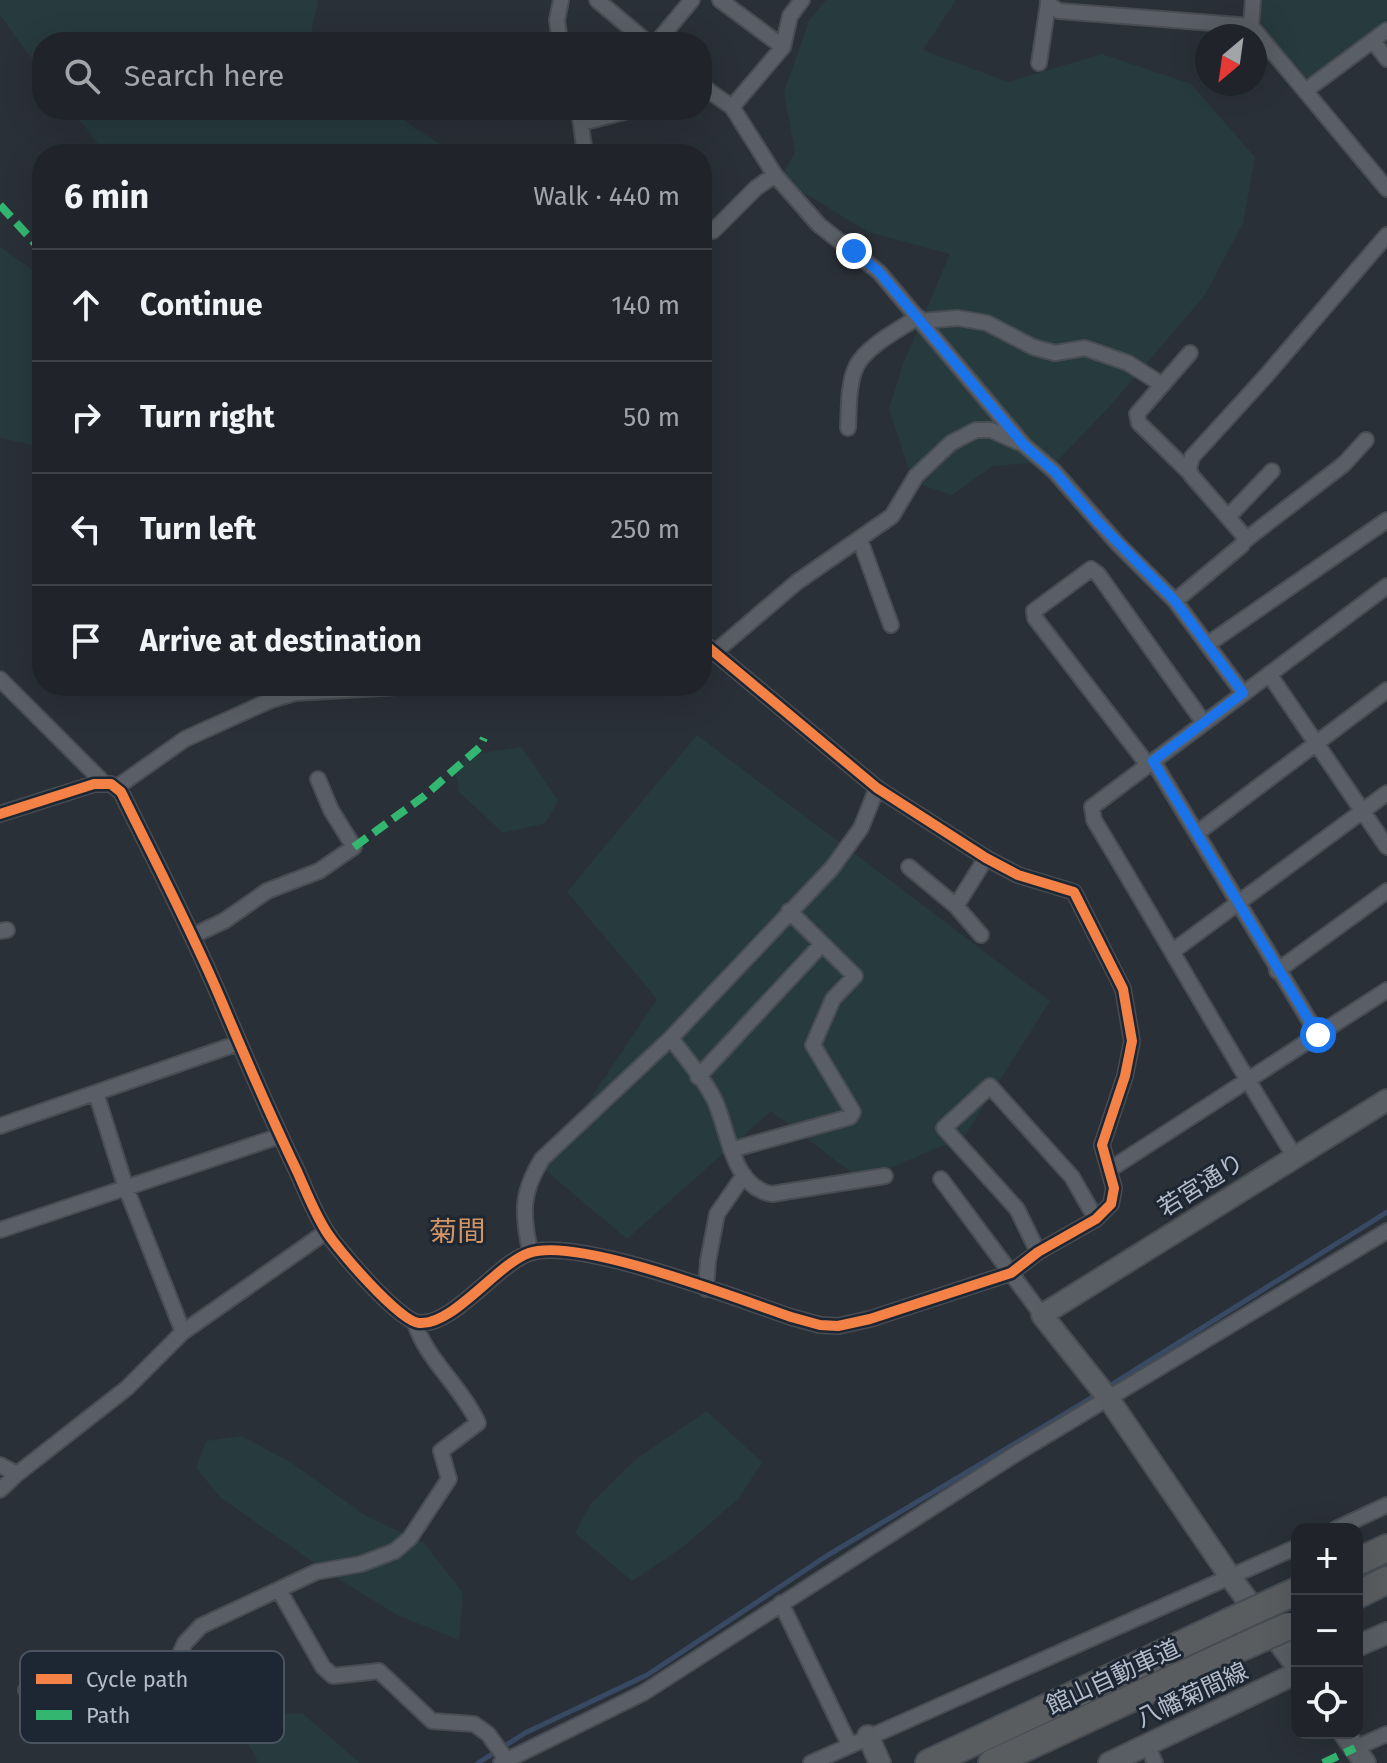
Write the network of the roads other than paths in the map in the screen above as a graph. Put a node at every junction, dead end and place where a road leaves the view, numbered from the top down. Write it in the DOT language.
graph roads {
  1 [pos="561,0"];
  2 [pos="597,0"];
  3 [pos="692,0"];
  4 [pos="720,0"];
  5 [pos="802,0"];
  6 [pos="1253,0"];
  7 [pos="1048,2"];
  8 [pos="1225,24"];
  9 [pos="1251,24"];
  10 [pos="1387,30"];
  11 [pos="559,32"];
  12 [pos="635,32"];
  13 [pos="665,32"];
  14 [pos="1373,41"];
  15 [pos="1267,45"];
  16 [pos="783,47"];
  17 [pos="1387,59"];
  18 [pos="1039,63"];
  19 [pos="1305,91"];
  20 [pos="712,93"];
  21 [pos="732,107"];
  22 [pos="581,120"];
  23 [pos="584,144"];
  24 [pos="775,175"];
  25 [pos="1387,189"];
  26 [pos="713,231"];
  27 [pos="1387,235"];
  28 [pos="920,319"];
  29 [pos="1190,353"];
  30 [pos="1161,384"];
  31 [pos="848,428"];
  32 [pos="1366,440"];
  33 [pos="1024,445"];
  34 [pos="1272,471"];
  35 [pos="1191,475"];
  36 [pos="1228,517"];
  37 [pos="1387,520"];
  38 [pos="860,540"];
  39 [pos="1244,541"];
  40 [pos="1387,586"];
  41 [pos="1175,601"];
  42 [pos="891,625"];
  43 [pos="1208,644"];
  44 [pos="712,650"];
  45 [pos="715,652"];
  46 [pos="1269,674"];
  47 [pos="0,679"];
  48 [pos="1387,690"];
  49 [pos="1243,693"];
  50 [pos="285,696"];
  51 [pos="1204,723"];
  52 [pos="1316,743"];
  53 [pos="1150,763"];
  54 [pos="318,779"];
  55 [pos="110,784"];
  56 [pos="877,788"];
  57 [pos="1387,793"];
  58 [pos="1362,811"];
  59 [pos="0,814"];
  60 [pos="1197,833"];
  61 [pos="1387,847"];
  62 [pos="986,858"];
  63 [pos="909,867"];
  64 [pos="1387,891"];
  65 [pos="1237,904"];
  66 [pos="956,906"];
  67 [pos="789,911"];
  68 [pos="981,935"];
  69 [pos="192,936"];
  70 [pos="822,944"];
  71 [pos="1173,951"];
  72 [pos="1277,971"];
  73 [pos="1387,990"];
  74 [pos="1318,1035"];
  75 [pos="671,1038"];
  76 [pos="239,1043"];
  77 [pos="698,1077"];
  78 [pos="1247,1081"];
  79 [pos="96,1093"];
  80 [pos="1387,1100"];
  81 [pos="0,1126"];
  82 [pos="280,1136"];
  83 [pos="731,1150"];
  84 [pos="1295,1157"];
  85 [pos="1109,1170"];
  86 [pos="744,1175"];
  87 [pos="885,1176"];
  88 [pos="941,1179"];
  89 [pos="126,1188"];
  90 [pos="1096,1219"];
  91 [pos="0,1230"];
  92 [pos="1387,1231"];
  93 [pos="326,1232"];
  94 [pos="530,1252"];
  95 [pos="1038,1252"];
  96 [pos="1011,1273"];
  97 [pos="706,1289"];
  98 [pos="1042,1315"];
  99 [pos="415,1323"];
  100 [pos="183,1332"];
  101 [pos="1108,1398"];
  102 [pos="0,1465"];
  103 [pos="17,1474"];
  104 [pos="0,1490"];
  105 [pos="1387,1505"];
  106 [pos="1349,1523"];
  107 [pos="1387,1548"];
  108 [pos="1291,1550"];
  109 [pos="1363,1559"];
  110 [pos="1231,1578"];
  111 [pos="1387,1580"];
  112 [pos="279,1590"];
  113 [pos="1363,1592"];
  114 [pos="1291,1594"];
  115 [pos="781,1603"];
  116 [pos="1291,1625"];
  117 [pos="1387,1633"];
  118 [pos="1363,1643"];
  119 [pos="181,1651"];
  120 [pos="1295,1667"];
  121 [pos="1291,1673"];
  122 [pos="1387,1734"];
  123 [pos="859,1740"];
  124 [pos="1354,1748"];
  125 [pos="1151,1754"];
  126 [pos="504,1761"];
  127 [pos="811,1763"];
  128 [pos="880,1763"];
  129 [pos="929,1763"];
  130 [pos="992,1763"];
  131 [pos="1109,1763"];
  1 -- 11 [label="street"];
  2 -- 12 [label="street"];
  3 -- 13 [label="street"];
  4 -- 16 [label="street"];
  5 -- 16 [label="street"];
  6 -- 9 [label="street"];
  7 -- 8 [label="street"];
  7 -- 18 [label="street"];
  10 -- 14 [label="street"];
  14 -- 17 [label="street"];
  14 -- 19 [label="street"];
  15 -- 19 [label="street"];
  16 -- 21 [label="street"];
  19 -- 25 [label="street"];
  20 -- 21 [label="street"];
  21 -- 24 [label="street"];
  22 -- 23 [label="street"];
  24 -- 26 [label="street"];
  24 -- 28 [label="street"];
  27 -- 35 [label="street"];
  28 -- 30 [label="street"];
  28 -- 31 [label="street"];
  28 -- 33 [label="street"];
  29 -- 30 [label="street"];
  30 -- 35 [label="street"];
  32 -- 39 [label="street"];
  33 -- 38 [label="street"];
  33 -- 41 [label="street"];
  34 -- 36 [label="street"];
  35 -- 36 [label="street"];
  36 -- 39 [label="street"];
  37 -- 43 [label="street"];
  38 -- 42 [label="street"];
  38 -- 45 [label="street"];
  39 -- 41 [label="street"];
  40 -- 46 [label="street"];
  41 -- 43 [label="street"];
  43 -- 49 [label="street"];
  44 -- 45 [label="street"];
  45 -- 56 [label="street"];
  46 -- 49 [label="street"];
  46 -- 52 [label="street"];
  47 -- 55 [label="street"];
  48 -- 52 [label="street"];
  49 -- 51 [label="street"];
  50 -- 55 [label="street"];
  51 -- 53 [label="street"];
  51 -- 53 [label="street"];
  52 -- 58 [label="street"];
  52 -- 60 [label="street"];
  53 -- 60 [label="street"];
  53 -- 71 [label="street"];
  54 -- 69 [label="street"];
  55 -- 59 [label="street"];
  55 -- 69 [label="street"];
  56 -- 62 [label="street"];
  56 -- 67 [label="street"];
  57 -- 58 [label="street"];
  58 -- 61 [label="street"];
  58 -- 65 [label="street"];
  60 -- 65 [label="street"];
  62 -- 66 [label="street"];
  62 -- 85 [label="street"];
  63 -- 66 [label="street"];
  64 -- 72 [label="street"];
  65 -- 71 [label="street"];
  65 -- 72 [label="street"];
  66 -- 68 [label="street"];
  67 -- 70 [label="street"];
  67 -- 75 [label="street"];
  69 -- 76 [label="street"];
  70 -- 77 [label="street"];
  70 -- 83 [label="street"];
  71 -- 78 [label="street"];
  72 -- 74 [label="street"];
  73 -- 74 [label="street"];
  74 -- 78 [label="street"];
  75 -- 77 [label="street"];
  75 -- 94 [label="street"];
  76 -- 79 [label="street"];
  76 -- 82 [label="street"];
  77 -- 83 [label="street"];
  78 -- 84 [label="street"];
  78 -- 85 [label="street"];
  79 -- 81 [label="street"];
  79 -- 89 [label="street"];
  80 -- 84 [label="street, 若宮通り"];
  82 -- 89 [label="street"];
  82 -- 93 [label="street"];
  83 -- 86 [label="street"];
  84 -- 98 [label="street, 若宮通り"];
  85 -- 90 [label="street"];
  86 -- 87 [label="street"];
  86 -- 97 [label="street"];
  88 -- 96 [label="street"];
  89 -- 91 [label="street"];
  89 -- 100 [label="street"];
  90 -- 95 [label="street"];
  90 -- 95 [label="street"];
  92 -- 101 [label="street"];
  93 -- 99 [label="street"];
  93 -- 100 [label="street"];
  94 -- 97 [label="street"];
  94 -- 99 [label="street"];
  95 -- 96 [label="street"];
  96 -- 97 [label="street"];
  96 -- 98 [label="street"];
  98 -- 101 [label="street"];
  99 -- 112 [label="street"];
  100 -- 103 [label="street"];
  101 -- 110 [label="street"];
  101 -- 115 [label="street"];
  102 -- 103 [label="street"];
  103 -- 104 [label="street"];
  105 -- 106 [label="street"];
  107 -- 109 [label="highway"];
  108 -- 110 [label="street"];
  110 -- 120 [label="street"];
  110 -- 123 [label="street"];
  111 -- 113 [label="highway"];
  112 -- 119 [label="street"];
  112 -- 126 [label="street"];
  114 -- 129 [label="highway, 館山自動車道, bridge"];
  115 -- 123 [label="street"];
  115 -- 126 [label="street"];
  116 -- 130 [label="highway, 館山自動車道, bridge"];
  117 -- 118 [label="street"];
  121 -- 125 [label="street, 八幡菊間線"];
  122 -- 124 [label="street"];
  123 -- 127 [label="street"];
  123 -- 128 [label="street"];
  125 -- 131 [label="street, 八幡菊間線"];
}
